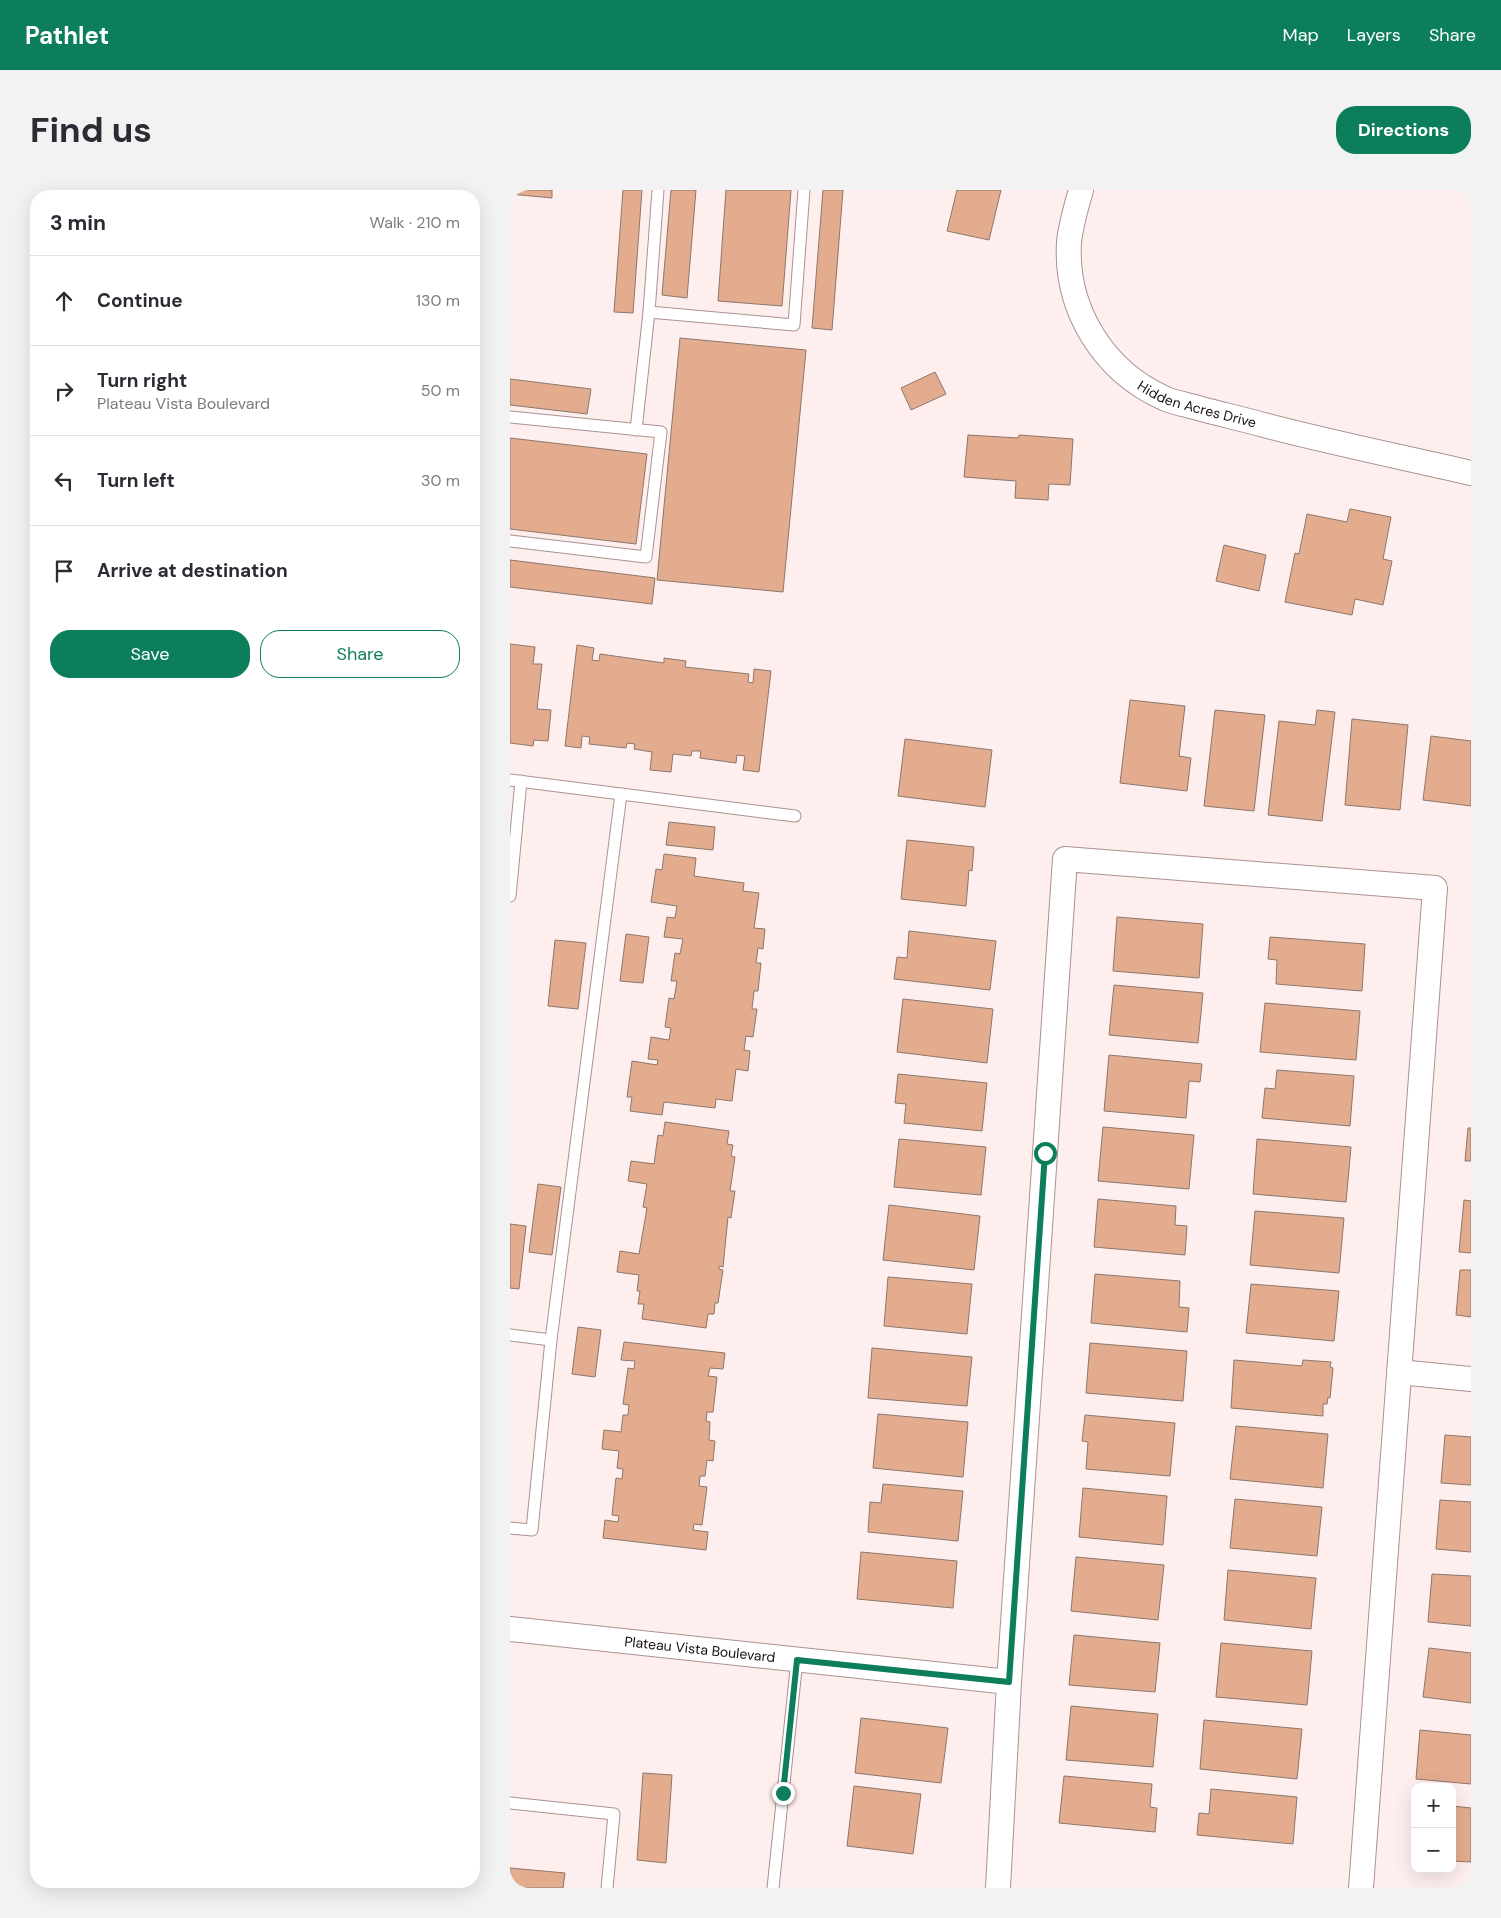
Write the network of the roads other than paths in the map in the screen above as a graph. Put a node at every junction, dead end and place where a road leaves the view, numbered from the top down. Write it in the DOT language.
graph roads {
  1 [pos="658,190"];
  2 [pos="804,190"];
  3 [pos="1080,190"];
  4 [pos="649,312"];
  5 [pos="510,417"];
  6 [pos="636,430"];
  7 [pos="1471,473"];
  8 [pos="510,541"];
  9 [pos="516,781"];
  10 [pos="621,794"];
  11 [pos="795,816"];
  12 [pos="510,896"];
  13 [pos="510,1335"];
  14 [pos="551,1340"];
  15 [pos="1399,1372"];
  16 [pos="1471,1379"];
  17 [pos="510,1528"];
  18 [pos="510,1629"];
  19 [pos="797,1660"];
  20 [pos="1009,1682"];
  21 [pos="510,1803"];
  22 [pos="607,1888"];
  23 [pos="773,1888"];
  24 [pos="998,1888"];
  25 [pos="1361,1888"];
  1 -- 4 [label="lane"];
  2 -- 4 [label="lane"];
  3 -- 7 [label="street, Hidden Acres Drive"];
  4 -- 6 [label="lane"];
  5 -- 6 [label="lane"];
  6 -- 8 [label="lane"];
  9 -- 10 [label="lane"];
  9 -- 12 [label="lane"];
  10 -- 11 [label="lane"];
  10 -- 14 [label="lane"];
  13 -- 14 [label="lane"];
  14 -- 17 [label="lane"];
  15 -- 16 [label="street"];
  15 -- 20 [label="street"];
  15 -- 25 [label="street"];
  18 -- 19 [label="street, Plateau Vista Boulevard"];
  19 -- 20 [label="street, Plateau Vista Boulevard"];
  19 -- 23 [label="lane"];
  20 -- 24 [label="street"];
  21 -- 22 [label="lane"];
}
